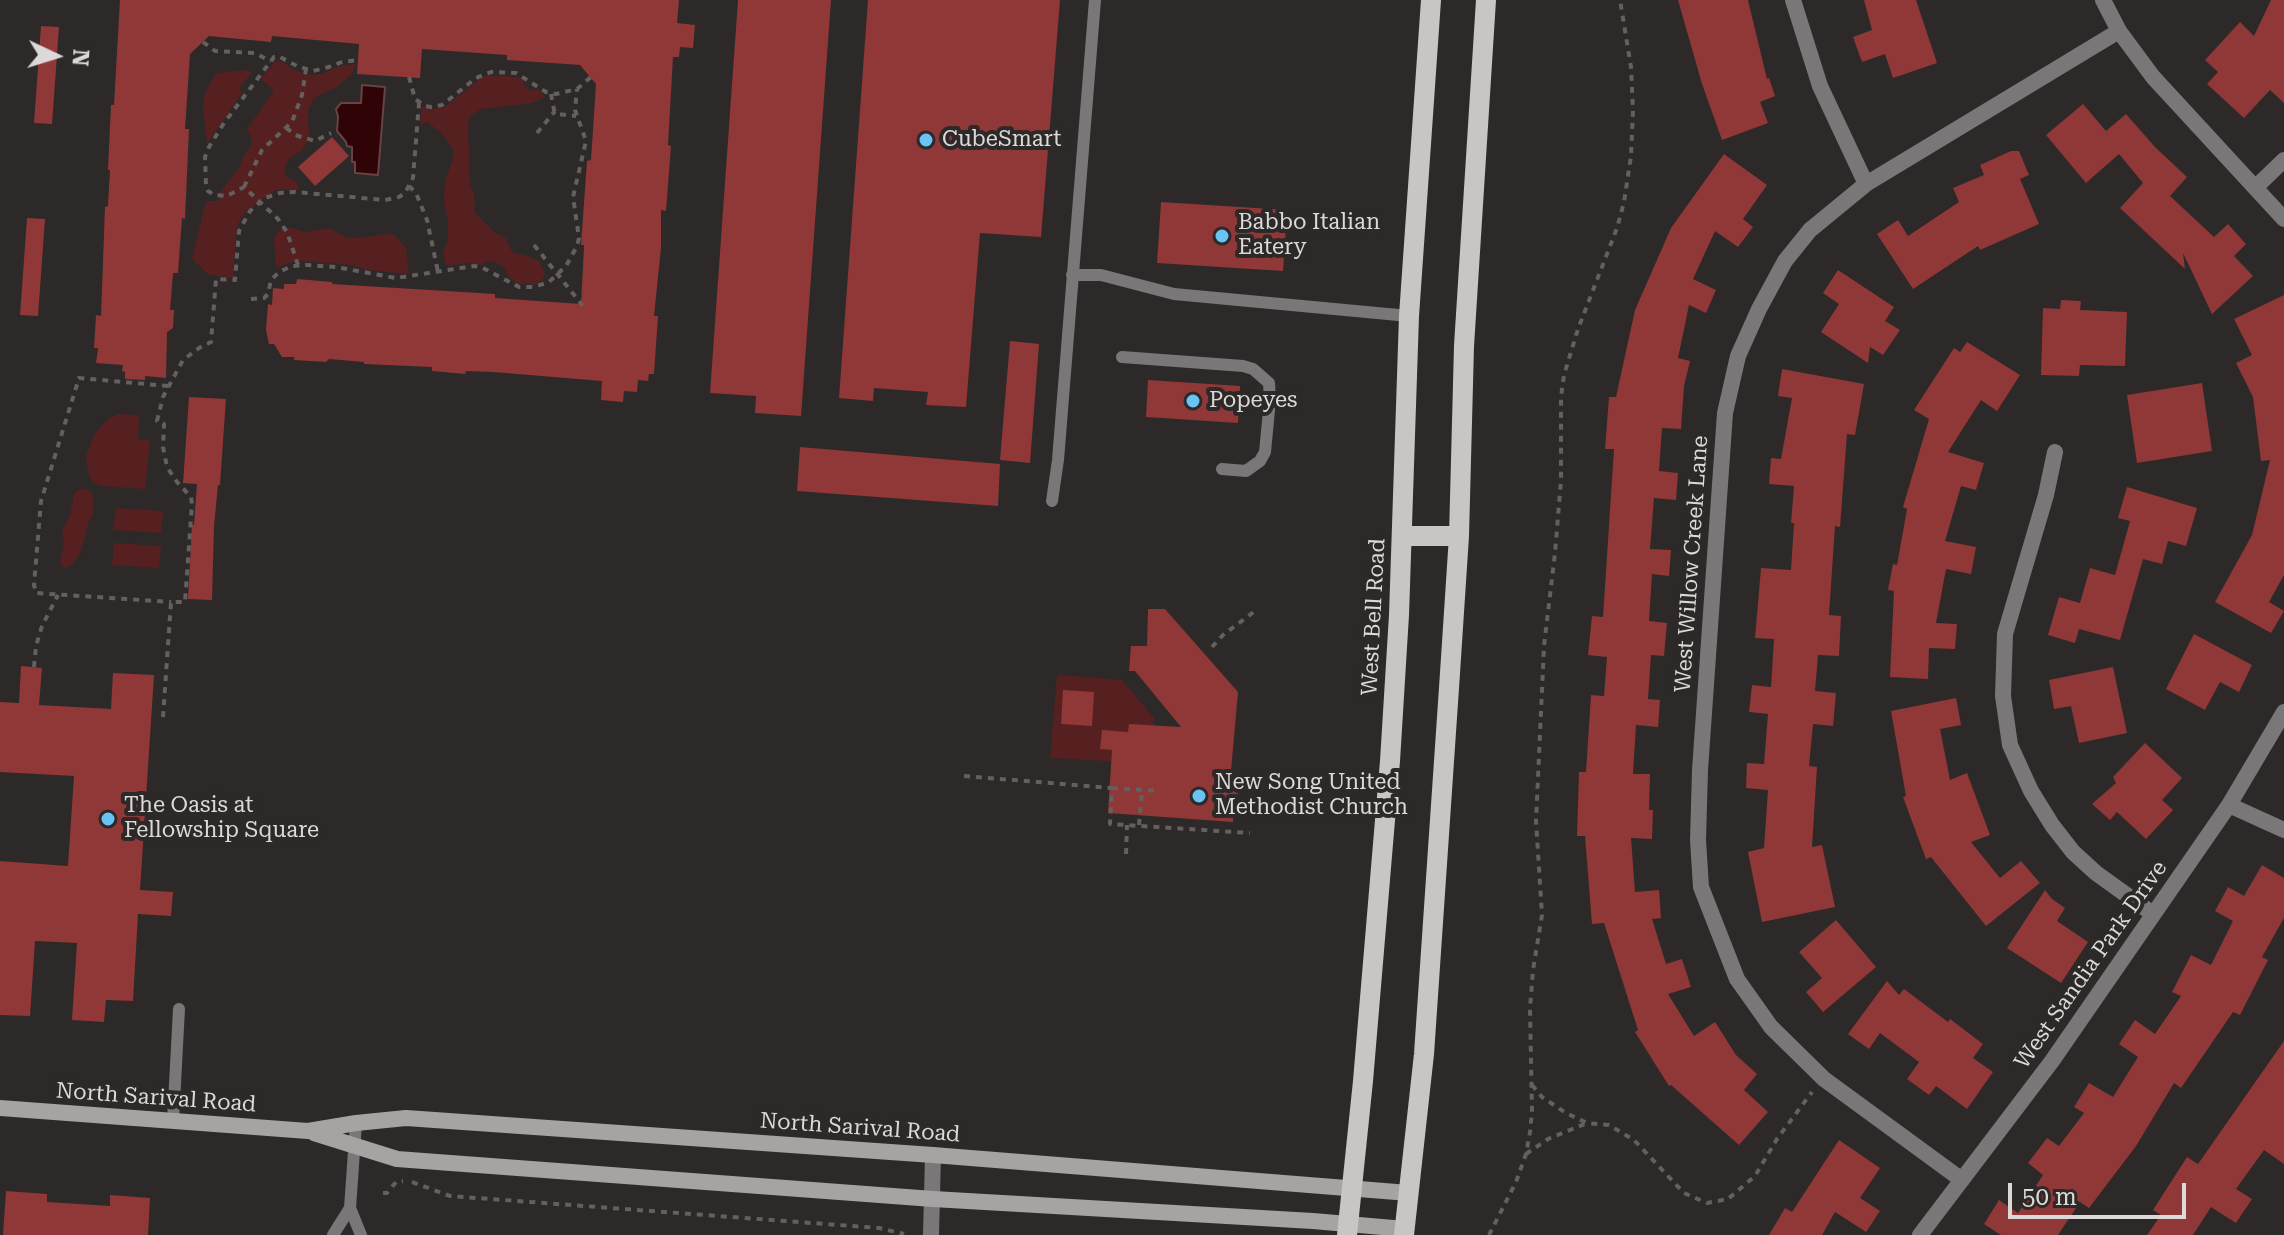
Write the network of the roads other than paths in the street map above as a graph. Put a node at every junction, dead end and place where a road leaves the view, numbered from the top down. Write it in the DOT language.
graph roads {
  1 [pos="1095,0"];
  2 [pos="1431,0"];
  3 [pos="1486,0"];
  4 [pos="1793,0"];
  5 [pos="2103,0"];
  6 [pos="2119,31"];
  7 [pos="2284,160"];
  8 [pos="1866,184"];
  9 [pos="2256,187"];
  10 [pos="2284,219"];
  11 [pos="1072,275"];
  12 [pos="1409,316"];
  13 [pos="1122,357"];
  14 [pos="2055,452"];
  15 [pos="1222,469"];
  16 [pos="1052,501"];
  17 [pos="1402,536"];
  18 [pos="1459,536"];
  19 [pos="2284,712"];
  20 [pos="2229,805"];
  21 [pos="2284,830"];
  22 [pos="2153,914"];
  23 [pos="179,1009"];
  24 [pos="0,1108"];
  25 [pos="173,1121"];
  26 [pos="356,1123"];
  27 [pos="308,1131"];
  28 [pos="354,1146"];
  29 [pos="933,1155"];
  30 [pos="1962,1180"];
  31 [pos="1353,1188"];
  32 [pos="1409,1193"];
  33 [pos="933,1199"];
  34 [pos="350,1208"];
  35 [pos="1348,1229"];
  36 [pos="1404,1232"];
  37 [pos="333,1235"];
  38 [pos="361,1235"];
  39 [pos="931,1235"];
  40 [pos="1920,1235"];
  1 -- 11 [label="lane"];
  2 -- 12 [label="main road, West Bell Road"];
  3 -- 18 [label="main road"];
  4 -- 8 [label="street"];
  5 -- 6 [label="street"];
  6 -- 8 [label="street, West Willow Creek Lane"];
  6 -- 9 [label="street"];
  7 -- 9 [label="street"];
  8 -- 30 [label="street, West Willow Creek Lane"];
  9 -- 10 [label="street"];
  11 -- 12 [label="lane"];
  11 -- 16 [label="lane"];
  12 -- 17 [label="main road, West Bell Road"];
  13 -- 15 [label="lane"];
  14 -- 22 [label="street"];
  17 -- 18 [label="main road"];
  17 -- 31 [label="main road, West Bell Road"];
  18 -- 32 [label="main road"];
  19 -- 20 [label="street, West Sandia Park Drive"];
  20 -- 21 [label="street"];
  20 -- 22 [label="street, West Sandia Park Drive"];
  22 -- 30 [label="street, West Sandia Park Drive"];
  23 -- 25 [label="lane"];
  24 -- 25 [label="main road, North Sarival Road"];
  25 -- 27 [label="main road, North Sarival Road"];
  26 -- 27 [label="main road, North Sarival Road"];
  26 -- 28 [label="lane"];
  26 -- 29 [label="main road, North Sarival Road"];
  27 -- 28 [label="main road, North Sarival Road"];
  28 -- 33 [label="main road, North Sarival Road"];
  28 -- 34 [label="lane"];
  29 -- 31 [label="main road, North Sarival Road"];
  29 -- 33 [label="street"];
  30 -- 40 [label="street, West Sandia Park Drive"];
  31 -- 32 [label="main road, North Sarival Road"];
  31 -- 35 [label="main road, West Bell Road"];
  32 -- 36 [label="main road"];
  33 -- 35 [label="main road, North Sarival Road"];
  33 -- 39 [label="street"];
  34 -- 37 [label="lane"];
  34 -- 38 [label="lane"];
  35 -- 36 [label="main road, North Sarival Road"];
}
